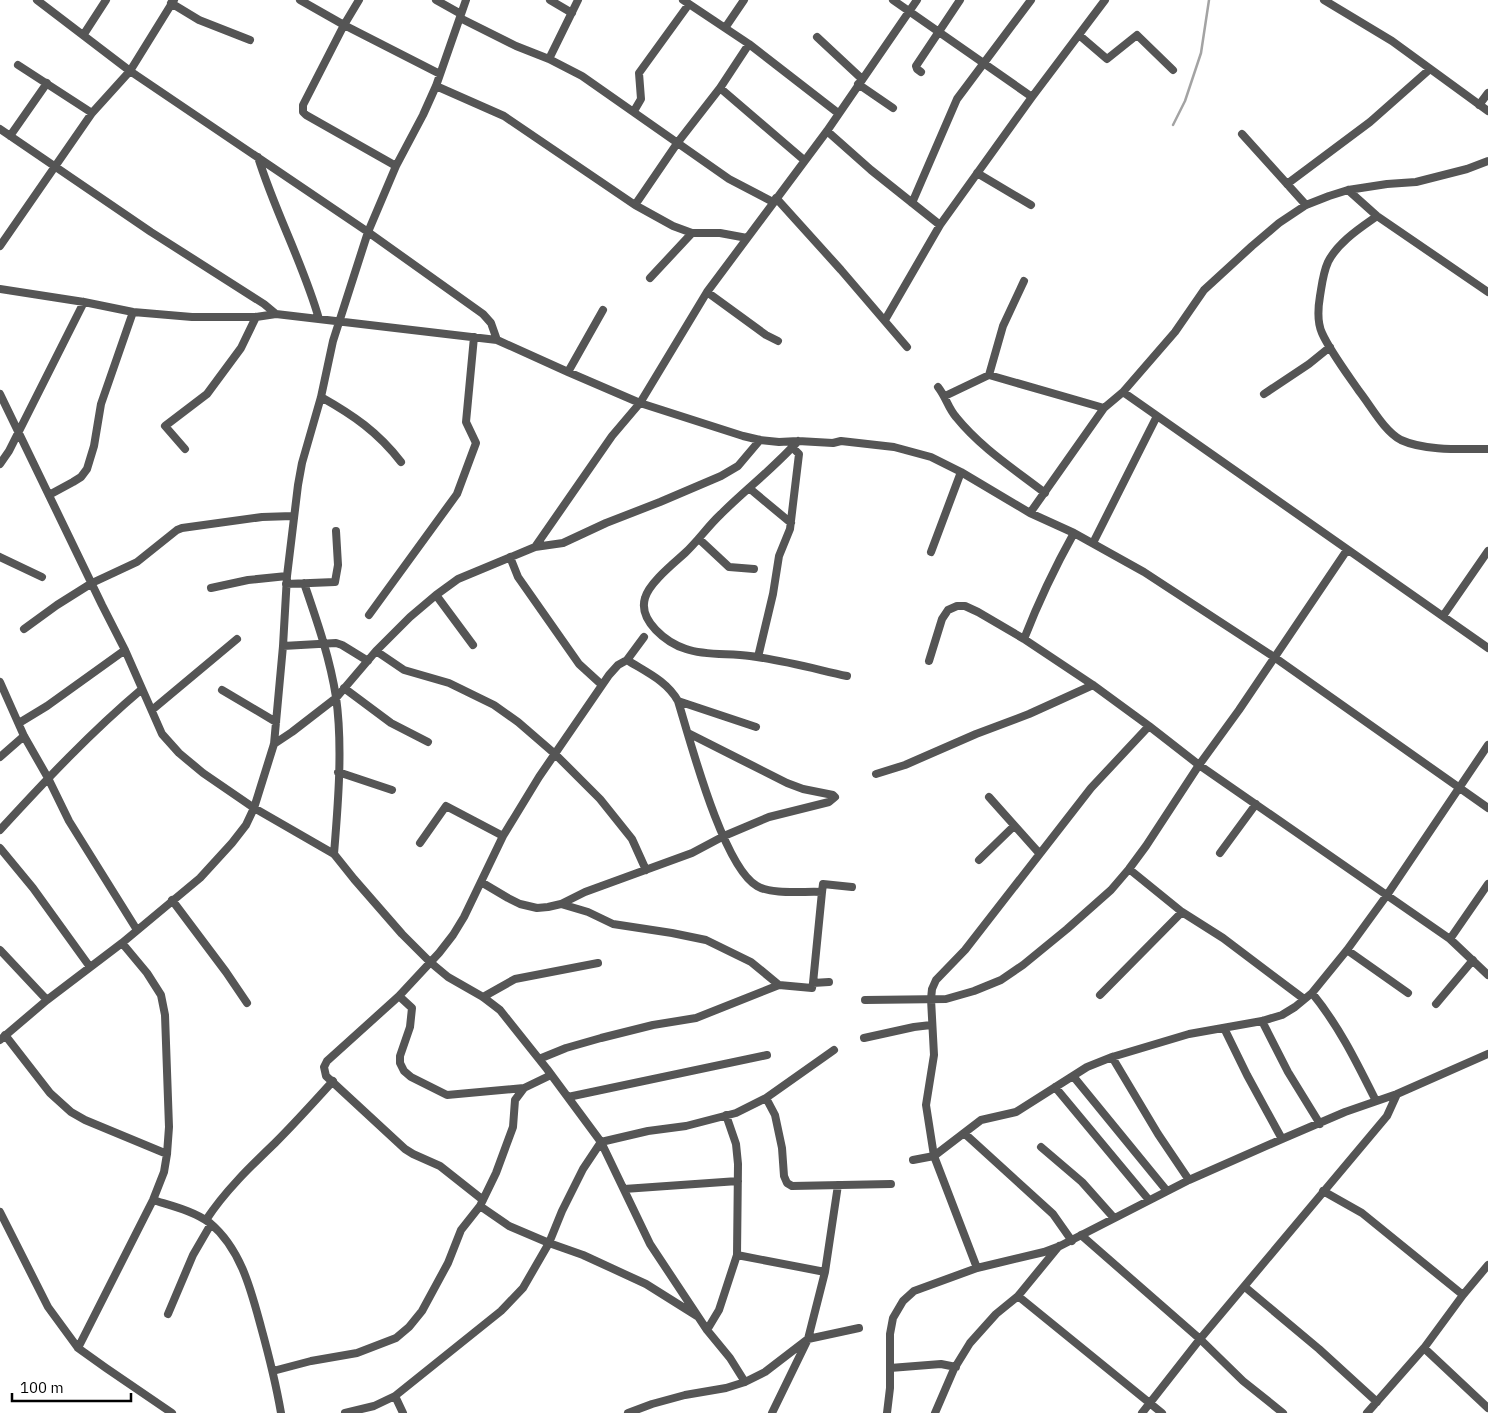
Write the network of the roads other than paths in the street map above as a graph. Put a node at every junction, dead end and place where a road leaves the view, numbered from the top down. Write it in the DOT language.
graph roads {
  1 [pos="37,0"];
  2 [pos="106,0"];
  3 [pos="359,0"];
  4 [pos="436,0"];
  5 [pos="466,0"];
  6 [pos="550,0"];
  7 [pos="578,0"];
  8 [pos="744,0"];
  9 [pos="894,0"];
  10 [pos="917,0"];
  11 [pos="960,0"];
  12 [pos="1031,0"];
  13 [pos="1105,0"];
  14 [pos="1324,0"];
  15 [pos="305,1"];
  16 [pos="172,2"];
  17 [pos="686,2"];
  18 [pos="910,11"];
  19 [pos="572,13"];
  20 [pos="460,16"];
  21 [pos="344,26"];
  22 [pos="725,28"];
  23 [pos="938,32"];
  24 [pos="84,34"];
  25 [pos="1079,35"];
  26 [pos="817,37"];
  27 [pos="250,40"];
  28 [pos="749,44"];
  29 [pos="549,59"];
  30 [pos="984,63"];
  31 [pos="18,66"];
  32 [pos="1430,68"];
  33 [pos="1173,70"];
  34 [pos="130,71"];
  35 [pos="921,72"];
  36 [pos="440,74"];
  37 [pos="860,82"];
  38 [pos="47,83"];
  39 [pos="436,86"];
  40 [pos="720,88"];
  41 [pos="1488,93"];
  42 [pos="1032,97"];
  43 [pos="1479,105"];
  44 [pos="893,108"];
  45 [pos="634,111"];
  46 [pos="1488,111"];
  47 [pos="92,113"];
  48 [pos="838,113"];
  49 [pos="0,129"];
  50 [pos="827,131"];
  51 [pos="1242,134"];
  52 [pos="10,136"];
  53 [pos="678,142"];
  54 [pos="258,157"];
  55 [pos="804,160"];
  56 [pos="1488,161"];
  57 [pos="396,166"];
  58 [pos="54,167"];
  59 [pos="977,173"];
  60 [pos="1287,184"];
  61 [pos="1348,190"];
  62 [pos="774,200"];
  63 [pos="912,203"];
  64 [pos="635,205"];
  65 [pos="1031,205"];
  66 [pos="1306,205"];
  67 [pos="1377,216"];
  68 [pos="940,225"];
  69 [pos="368,232"];
  70 [pos="692,233"];
  71 [pos="747,238"];
  72 [pos="0,246"];
  73 [pos="650,278"];
  74 [pos="1024,281"];
  75 [pos="0,289"];
  76 [pos="707,292"];
  77 [pos="1488,292"];
  78 [pos="84,302"];
  79 [pos="603,310"];
  80 [pos="133,312"];
  81 [pos="276,314"];
  82 [pos="256,317"];
  83 [pos="319,319"];
  84 [pos="885,320"];
  85 [pos="338,322"];
  86 [pos="474,337"];
  87 [pos="498,340"];
  88 [pos="778,341"];
  89 [pos="907,347"];
  90 [pos="1330,347"];
  91 [pos="568,372"];
  92 [pos="990,375"];
  93 [pos="938,387"];
  94 [pos="1123,392"];
  95 [pos="0,394"];
  96 [pos="1264,394"];
  97 [pos="945,396"];
  98 [pos="321,397"];
  99 [pos="640,403"];
  100 [pos="1104,408"];
  101 [pos="1156,416"];
  102 [pos="18,433"];
  103 [pos="760,440"];
  104 [pos="795,444"];
  105 [pos="1488,449"];
  106 [pos="185,450"];
  107 [pos="401,462"];
  108 [pos="0,464"];
  109 [pos="961,472"];
  110 [pos="749,488"];
  111 [pos="1045,493"];
  112 [pos="49,495"];
  113 [pos="1030,513"];
  114 [pos="293,516"];
  115 [pos="791,523"];
  116 [pos="336,531"];
  117 [pos="1074,533"];
  118 [pos="698,539"];
  119 [pos="1093,543"];
  120 [pos="535,548"];
  121 [pos="1348,550"];
  122 [pos="1488,551"];
  123 [pos="931,552"];
  124 [pos="0,557"];
  125 [pos="510,557"];
  126 [pos="754,569"];
  127 [pos="42,577"];
  128 [pos="287,580"];
  129 [pos="92,583"];
  130 [pos="304,583"];
  131 [pos="211,588"];
  132 [pos="436,595"];
  133 [pos="369,615"];
  134 [pos="1442,616"];
  135 [pos="24,629"];
  136 [pos="644,637"];
  137 [pos="237,639"];
  138 [pos="1024,639"];
  139 [pos="324,643"];
  140 [pos="473,645"];
  141 [pos="283,646"];
  142 [pos="1488,648"];
  143 [pos="126,650"];
  144 [pos="376,651"];
  145 [pos="758,657"];
  146 [pos="1274,657"];
  147 [pos="627,660"];
  148 [pos="368,661"];
  149 [pos="929,661"];
  150 [pos="846,676"];
  151 [pos="0,682"];
  152 [pos="602,685"];
  153 [pos="1093,685"];
  154 [pos="344,688"];
  155 [pos="142,689"];
  156 [pos="222,690"];
  157 [pos="336,698"];
  158 [pos="678,701"];
  159 [pos="152,710"];
  160 [pos="276,722"];
  161 [pos="19,723"];
  162 [pos="1149,726"];
  163 [pos="756,727"];
  164 [pos="688,732"];
  165 [pos="24,736"];
  166 [pos="428,742"];
  167 [pos="274,744"];
  168 [pos="1488,745"];
  169 [pos="555,754"];
  170 [pos="0,757"];
  171 [pos="1199,765"];
  172 [pos="338,772"];
  173 [pos="876,774"];
  174 [pos="48,778"];
  175 [pos="1460,788"];
  176 [pos="392,790"];
  177 [pos="989,797"];
  178 [pos="1256,804"];
  179 [pos="254,808"];
  180 [pos="1488,808"];
  181 [pos="1014,826"];
  182 [pos="0,830"];
  183 [pos="503,836"];
  184 [pos="724,836"];
  185 [pos="420,843"];
  186 [pos="0,848"];
  187 [pos="1039,853"];
  188 [pos="1220,853"];
  189 [pos="334,854"];
  190 [pos="979,860"];
  191 [pos="646,870"];
  192 [pos="1129,870"];
  193 [pos="481,882"];
  194 [pos="1488,884"];
  195 [pos="852,887"];
  196 [pos="822,892"];
  197 [pos="1387,895"];
  198 [pos="172,900"];
  199 [pos="562,904"];
  200 [pos="1182,912"];
  201 [pos="137,930"];
  202 [pos="1450,939"];
  203 [pos="122,943"];
  204 [pos="0,950"];
  205 [pos="1347,950"];
  206 [pos="1473,960"];
  207 [pos="430,962"];
  208 [pos="598,963"];
  209 [pos="90,967"];
  210 [pos="1488,975"];
  211 [pos="829,982"];
  212 [pos="813,983"];
  213 [pos="778,985"];
  214 [pos="1312,993"];
  215 [pos="1408,993"];
  216 [pos="1100,995"];
  217 [pos="399,996"];
  218 [pos="483,997"];
  219 [pos="931,999"];
  220 [pos="1304,999"];
  221 [pos="47,1000"];
  222 [pos="865,1000"];
  223 [pos="246,1004"];
  224 [pos="1436,1004"];
  225 [pos="1262,1021"];
  226 [pos="931,1025"];
  227 [pos="1224,1028"];
  228 [pos="2,1038"];
  229 [pos="864,1038"];
  230 [pos="834,1050"];
  231 [pos="1488,1054"];
  232 [pos="767,1055"];
  233 [pos="1112,1058"];
  234 [pos="539,1059"];
  235 [pos="552,1075"];
  236 [pos="1073,1076"];
  237 [pos="333,1081"];
  238 [pos="1055,1087"];
  239 [pos="524,1088"];
  240 [pos="1397,1094"];
  241 [pos="568,1097"];
  242 [pos="766,1098"];
  243 [pos="1376,1101"];
  244 [pos="726,1115"];
  245 [pos="1320,1124"];
  246 [pos="964,1133"];
  247 [pos="1282,1139"];
  248 [pos="601,1142"];
  249 [pos="1041,1147"];
  250 [pos="167,1154"];
  251 [pos="934,1156"];
  252 [pos="913,1160"];
  253 [pos="1189,1180"];
  254 [pos="738,1181"];
  255 [pos="891,1184"];
  256 [pos="838,1185"];
  257 [pos="624,1189"];
  258 [pos="1167,1191"];
  259 [pos="1323,1191"];
  260 [pos="153,1200"];
  261 [pos="1149,1200"];
  262 [pos="481,1203"];
  263 [pos="0,1212"];
  264 [pos="1114,1218"];
  265 [pos="208,1222"];
  266 [pos="1081,1236"];
  267 [pos="1072,1240"];
  268 [pos="549,1243"];
  269 [pos="1060,1246"];
  270 [pos="737,1254"];
  271 [pos="1488,1265"];
  272 [pos="977,1268"];
  273 [pos="825,1272"];
  274 [pos="1481,1273"];
  275 [pos="1488,1280"];
  276 [pos="1245,1288"];
  277 [pos="1463,1295"];
  278 [pos="1018,1296"];
  279 [pos="168,1314"];
  280 [pos="701,1319"];
  281 [pos="859,1328"];
  282 [pos="707,1330"];
  283 [pos="808,1339"];
  284 [pos="1200,1340"];
  285 [pos="78,1348"];
  286 [pos="1424,1348"];
  287 [pos="956,1367"];
  288 [pos="890,1368"];
  289 [pos="273,1370"];
  290 [pos="745,1382"];
  291 [pos="395,1396"];
  292 [pos="1377,1402"];
  293 [pos="1150,1403"];
  294 [pos="1488,1408"];
  295 [pos="774,1412"];
  296 [pos="172,1413"];
  297 [pos="281,1413"];
  298 [pos="345,1413"];
  299 [pos="403,1413"];
  300 [pos="628,1413"];
  301 [pos="887,1413"];
  302 [pos="935,1413"];
  303 [pos="1142,1413"];
  304 [pos="1162,1413"];
  305 [pos="1283,1413"];
  306 [pos="1367,1413"];
  1 -- 24 [label="street"];
  2 -- 24 [label="street"];
  3 -- 21 [label="street"];
  4 -- 20 [label="street"];
  5 -- 20 [label="street"];
  6 -- 19 [label="street"];
  7 -- 19 [label="street"];
  8 -- 22 [label="street"];
  9 -- 18 [label="street"];
  10 -- 18 [label="street"];
  11 -- 23 [label="street"];
  12 -- 30 [label="street"];
  13 -- 25 [label="street"];
  14 -- 32 [label="street"];
  15 -- 21 [label="street"];
  16 -- 27 [label="street"];
  16 -- 34 [label="street"];
  17 -- 22 [label="street"];
  17 -- 45 [label="street"];
  18 -- 23 [label="street"];
  18 -- 37 [label="street"];
  19 -- 29 [label="street"];
  20 -- 29 [label="street"];
  20 -- 36 [label="street"];
  21 -- 36 [label="street"];
  21 -- 57 [label="street"];
  22 -- 28 [label="street"];
  23 -- 30 [label="street"];
  23 -- 35 [label="street"];
  24 -- 34 [label="street"];
  25 -- 33 [label="street"];
  25 -- 42 [label="street"];
  26 -- 37 [label="street"];
  28 -- 40 [label="street"];
  28 -- 48 [label="street"];
  29 -- 45 [label="street"];
  30 -- 42 [label="street"];
  30 -- 63 [label="street"];
  31 -- 38 [label="street"];
  32 -- 43 [label="street"];
  32 -- 60 [label="street"];
  34 -- 47 [label="street"];
  34 -- 54 [label="street"];
  36 -- 39 [label="street"];
  37 -- 44 [label="street"];
  37 -- 48 [label="street"];
  38 -- 47 [label="street"];
  38 -- 52 [label="street"];
  39 -- 57 [label="street"];
  39 -- 64 [label="street"];
  40 -- 53 [label="street"];
  40 -- 55 [label="street"];
  41 -- 43 [label="street"];
  42 -- 59 [label="street"];
  43 -- 46 [label="street"];
  45 -- 53 [label="street"];
  47 -- 58 [label="street"];
  48 -- 50 [label="street"];
  49 -- 52 [label="street"];
  50 -- 55 [label="street"];
  50 -- 63 [label="street"];
  51 -- 60 [label="street"];
  52 -- 58 [label="street"];
  53 -- 62 [label="street"];
  53 -- 64 [label="street"];
  54 -- 69 [label="street"];
  54 -- 83 [label="street"];
  55 -- 62 [label="street"];
  56 -- 61 [label="street"];
  57 -- 69 [label="street"];
  58 -- 72 [label="street"];
  58 -- 81 [label="street"];
  59 -- 65 [label="street"];
  59 -- 68 [label="street"];
  60 -- 66 [label="street"];
  61 -- 66 [label="street"];
  61 -- 67 [label="street"];
  62 -- 71 [label="street"];
  62 -- 84 [label="street"];
  63 -- 68 [label="street"];
  64 -- 70 [label="street"];
  66 -- 94 [label="street"];
  67 -- 77 [label="street"];
  67 -- 90 [label="street"];
  68 -- 84 [label="street"];
  69 -- 85 [label="street"];
  69 -- 87 [label="street"];
  70 -- 71 [label="street"];
  70 -- 73 [label="street"];
  71 -- 76 [label="street"];
  74 -- 92 [label="street"];
  75 -- 78 [label="street"];
  76 -- 88 [label="street"];
  76 -- 99 [label="street"];
  78 -- 80 [label="street"];
  78 -- 102 [label="street"];
  79 -- 91 [label="street"];
  80 -- 82 [label="street"];
  80 -- 112 [label="street"];
  81 -- 82 [label="street"];
  81 -- 83 [label="street"];
  82 -- 106 [label="street"];
  83 -- 85 [label="street"];
  84 -- 89 [label="street"];
  85 -- 86 [label="street"];
  85 -- 98 [label="street"];
  86 -- 87 [label="street"];
  86 -- 133 [label="street"];
  87 -- 91 [label="street"];
  90 -- 96 [label="street"];
  90 -- 105 [label="street"];
  91 -- 99 [label="street"];
  92 -- 97 [label="street"];
  92 -- 100 [label="street"];
  93 -- 97 [label="street"];
  94 -- 100 [label="street"];
  94 -- 101 [label="street"];
  95 -- 102 [label="street"];
  97 -- 111 [label="street"];
  98 -- 107 [label="street"];
  98 -- 114 [label="street"];
  99 -- 103 [label="street"];
  99 -- 120 [label="street"];
  100 -- 111 [label="street"];
  101 -- 119 [label="street"];
  101 -- 121 [label="street"];
  102 -- 108 [label="street"];
  102 -- 112 [label="street"];
  103 -- 104 [label="street"];
  103 -- 120 [label="street"];
  104 -- 109 [label="street"];
  104 -- 110 [label="street"];
  104 -- 115 [label="street"];
  109 -- 113 [label="street"];
  109 -- 123 [label="street"];
  110 -- 115 [label="street"];
  110 -- 118 [label="street"];
  111 -- 113 [label="street"];
  112 -- 129 [label="street"];
  113 -- 117 [label="street"];
  114 -- 128 [label="street"];
  114 -- 129 [label="street"];
  115 -- 145 [label="street"];
  116 -- 130 [label="street"];
  117 -- 119 [label="street"];
  117 -- 138 [label="street"];
  118 -- 126 [label="street"];
  118 -- 145 [label="street"];
  119 -- 146 [label="street"];
  120 -- 125 [label="street"];
  121 -- 134 [label="street"];
  121 -- 146 [label="street"];
  122 -- 134 [label="street"];
  124 -- 127 [label="street"];
  125 -- 132 [label="street"];
  125 -- 152 [label="street"];
  128 -- 130 [label="street"];
  128 -- 131 [label="street"];
  128 -- 141 [label="street"];
  129 -- 135 [label="street"];
  129 -- 143 [label="street"];
  130 -- 139 [label="street"];
  132 -- 140 [label="street"];
  132 -- 144 [label="street"];
  134 -- 142 [label="street"];
  136 -- 147 [label="street"];
  137 -- 159 [label="street"];
  138 -- 149 [label="street"];
  138 -- 153 [label="street"];
  139 -- 141 [label="street"];
  139 -- 148 [label="street"];
  139 -- 157 [label="street"];
  141 -- 160 [label="street"];
  143 -- 155 [label="street"];
  143 -- 161 [label="street"];
  144 -- 148 [label="street"];
  144 -- 169 [label="street"];
  145 -- 150 [label="street"];
  146 -- 171 [label="street"];
  146 -- 175 [label="street"];
  147 -- 152 [label="street"];
  147 -- 158 [label="street"];
  148 -- 154 [label="street"];
  151 -- 161 [label="street"];
  152 -- 169 [label="street"];
  153 -- 162 [label="street"];
  153 -- 173 [label="street"];
  154 -- 157 [label="street"];
  154 -- 166 [label="street"];
  155 -- 159 [label="street"];
  155 -- 174 [label="street"];
  156 -- 160 [label="street"];
  157 -- 167 [label="street"];
  157 -- 172 [label="street"];
  158 -- 163 [label="street"];
  158 -- 164 [label="street"];
  159 -- 179 [label="street"];
  160 -- 167 [label="street"];
  161 -- 165 [label="street"];
  162 -- 171 [label="street"];
  162 -- 187 [label="street"];
  164 -- 184 [label="street"];
  164 -- 184 [label="street"];
  165 -- 170 [label="street"];
  165 -- 174 [label="street"];
  167 -- 179 [label="street"];
  168 -- 175 [label="street"];
  169 -- 183 [label="street"];
  169 -- 191 [label="street"];
  171 -- 178 [label="street"];
  171 -- 192 [label="street"];
  172 -- 176 [label="street"];
  172 -- 189 [label="street"];
  174 -- 182 [label="street"];
  174 -- 201 [label="street"];
  175 -- 180 [label="street"];
  175 -- 197 [label="street"];
  177 -- 181 [label="street"];
  178 -- 188 [label="street"];
  178 -- 197 [label="street"];
  179 -- 189 [label="street"];
  179 -- 198 [label="street"];
  181 -- 187 [label="street"];
  181 -- 190 [label="street"];
  183 -- 185 [label="street"];
  183 -- 193 [label="street"];
  184 -- 191 [label="street"];
  184 -- 196 [label="street"];
  186 -- 209 [label="street"];
  187 -- 219 [label="street"];
  189 -- 207 [label="street"];
  191 -- 199 [label="street"];
  192 -- 200 [label="street"];
  192 -- 219 [label="street"];
  193 -- 199 [label="street"];
  193 -- 207 [label="street"];
  194 -- 202 [label="street"];
  195 -- 196 [label="street"];
  196 -- 212 [label="street"];
  197 -- 202 [label="street"];
  197 -- 205 [label="street"];
  198 -- 201 [label="street"];
  198 -- 223 [label="street"];
  199 -- 213 [label="street"];
  200 -- 216 [label="street"];
  200 -- 220 [label="street"];
  201 -- 203 [label="street"];
  202 -- 206 [label="street"];
  203 -- 209 [label="street"];
  203 -- 250 [label="street"];
  204 -- 221 [label="street"];
  205 -- 214 [label="street"];
  205 -- 215 [label="street"];
  206 -- 210 [label="street"];
  206 -- 224 [label="street"];
  207 -- 217 [label="street"];
  207 -- 218 [label="street"];
  208 -- 218 [label="street"];
  209 -- 221 [label="street"];
  211 -- 212 [label="street"];
  212 -- 213 [label="street"];
  213 -- 234 [label="street"];
  214 -- 220 [label="street"];
  214 -- 243 [label="street"];
  217 -- 237 [label="street"];
  217 -- 239 [label="street"];
  218 -- 234 [label="street"];
  219 -- 222 [label="street"];
  219 -- 226 [label="street"];
  220 -- 225 [label="street"];
  221 -- 228 [label="street"];
  225 -- 227 [label="street"];
  225 -- 245 [label="street"];
  226 -- 229 [label="street"];
  226 -- 251 [label="street"];
  227 -- 233 [label="street"];
  227 -- 247 [label="street"];
  228 -- 250 [label="street"];
  230 -- 242 [label="street"];
  231 -- 240 [label="street"];
  232 -- 241 [label="street"];
  233 -- 236 [label="street"];
  233 -- 253 [label="street"];
  234 -- 235 [label="street"];
  235 -- 239 [label="street"];
  235 -- 241 [label="street"];
  236 -- 238 [label="street"];
  236 -- 258 [label="street"];
  237 -- 262 [label="street"];
  237 -- 265 [label="street"];
  238 -- 246 [label="street"];
  238 -- 261 [label="street"];
  239 -- 262 [label="street"];
  240 -- 243 [label="street"];
  240 -- 259 [label="street"];
  241 -- 248 [label="street"];
  242 -- 244 [label="street"];
  242 -- 256 [label="street"];
  243 -- 245 [label="street"];
  244 -- 248 [label="street"];
  244 -- 254 [label="street"];
  245 -- 247 [label="street"];
  246 -- 251 [label="street"];
  246 -- 267 [label="street"];
  247 -- 253 [label="street"];
  248 -- 257 [label="street"];
  248 -- 268 [label="street"];
  249 -- 264 [label="street"];
  250 -- 260 [label="street"];
  251 -- 252 [label="street"];
  251 -- 272 [label="street"];
  253 -- 258 [label="street"];
  254 -- 257 [label="street"];
  254 -- 270 [label="street"];
  255 -- 256 [label="street"];
  256 -- 273 [label="street"];
  257 -- 280 [label="street"];
  258 -- 261 [label="street"];
  259 -- 276 [label="street"];
  259 -- 277 [label="street"];
  260 -- 265 [label="street"];
  260 -- 285 [label="street"];
  261 -- 264 [label="street"];
  262 -- 268 [label="street"];
  262 -- 289 [label="street"];
  263 -- 285 [label="street"];
  264 -- 266 [label="street"];
  265 -- 279 [label="street"];
  265 -- 289 [label="street"];
  266 -- 267 [label="street"];
  266 -- 284 [label="street"];
  267 -- 269 [label="street"];
  268 -- 280 [label="street"];
  268 -- 291 [label="street"];
  269 -- 272 [label="street"];
  269 -- 278 [label="street"];
  270 -- 273 [label="street"];
  270 -- 282 [label="street"];
  271 -- 274 [label="street"];
  272 -- 288 [label="street"];
  273 -- 283 [label="street"];
  274 -- 275 [label="street"];
  274 -- 277 [label="street"];
  276 -- 284 [label="street"];
  276 -- 292 [label="street"];
  277 -- 286 [label="street"];
  278 -- 287 [label="street"];
  278 -- 293 [label="street"];
  280 -- 282 [label="street"];
  281 -- 283 [label="street"];
  282 -- 290 [label="street"];
  283 -- 290 [label="street"];
  283 -- 295 [label="street"];
  284 -- 293 [label="street"];
  284 -- 305 [label="street"];
  285 -- 296 [label="street"];
  286 -- 292 [label="street"];
  286 -- 294 [label="street"];
  287 -- 288 [label="street"];
  287 -- 302 [label="street"];
  288 -- 301 [label="street"];
  289 -- 297 [label="street"];
  290 -- 300 [label="street"];
  291 -- 298 [label="street"];
  291 -- 299 [label="street"];
  292 -- 306 [label="street"];
  293 -- 303 [label="street"];
  293 -- 304 [label="street"];
}
